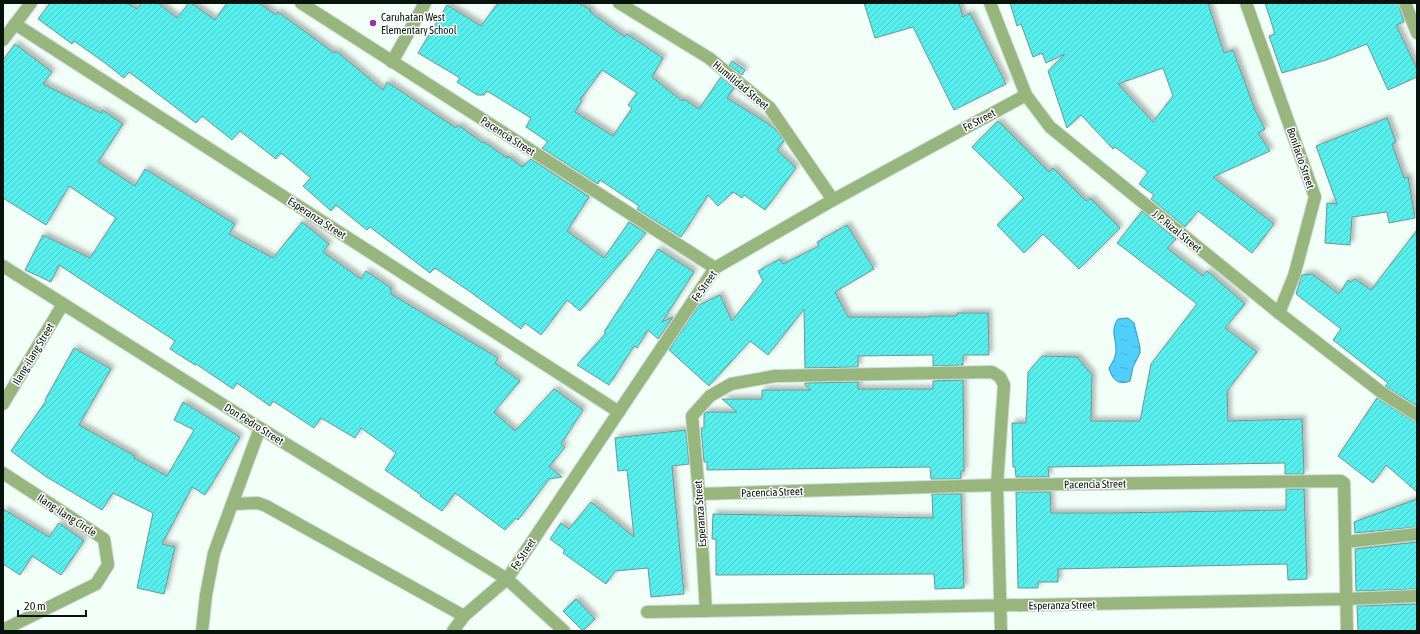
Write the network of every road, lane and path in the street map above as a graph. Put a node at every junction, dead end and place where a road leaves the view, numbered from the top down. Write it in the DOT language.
graph roads {
  1 [pos="31,3"];
  2 [pos="301,3"];
  3 [pos="425,3"];
  4 [pos="619,3"];
  5 [pos="990,3"];
  6 [pos="1246,3"];
  7 [pos="1405,3"];
  8 [pos="15,24"];
  9 [pos="1417,33"];
  10 [pos="3,40"];
  11 [pos="392,62"];
  12 [pos="1026,95"];
  13 [pos="833,200"];
  14 [pos="3,266"];
  15 [pos="715,268"];
  16 [pos="63,304"];
  17 [pos="1279,314"];
  18 [pos="3,404"];
  19 [pos="619,412"];
  20 [pos="1417,415"];
  21 [pos="260,428"];
  22 [pos="3,474"];
  23 [pos="997,485"];
  24 [pos="699,494"];
  25 [pos="232,504"];
  26 [pos="1417,534"];
  27 [pos="1346,542"];
  28 [pos="507,579"];
  29 [pos="1417,596"];
  30 [pos="1347,599"];
  31 [pos="1000,606"];
  32 [pos="706,611"];
  33 [pos="647,612"];
  34 [pos="464,616"];
  35 [pos="3,630"];
  36 [pos="202,631"];
  37 [pos="453,631"];
  38 [pos="564,631"];
  39 [pos="1000,631"];
  40 [pos="1347,631"];
  1 -- 8 [label="street"];
  2 -- 11 [label="street, Pacencia Street"];
  3 -- 11 [label="street"];
  4 -- 13 [label="street, Humilidad Street"];
  5 -- 12 [label="street, J. P. Rizal Street"];
  6 -- 17 [label="street, Bonifacio Street"];
  7 -- 9 [label="street"];
  8 -- 10 [label="street"];
  8 -- 19 [label="street, Esperanza Street"];
  11 -- 15 [label="street, Pacencia Street"];
  12 -- 13 [label="street, Fe Street"];
  12 -- 17 [label="street, J. P. Rizal Street"];
  13 -- 15 [label="street, Fe Street"];
  14 -- 16 [label="street, Don Pedro Street"];
  15 -- 19 [label="street, Fe Street"];
  16 -- 18 [label="street, Ilang-ilang Street"];
  16 -- 21 [label="street, Don Pedro Street"];
  17 -- 20 [label="street, J. P. Rizal Street"];
  19 -- 28 [label="street, Fe Street"];
  21 -- 25 [label="street"];
  21 -- 28 [label="street, Don Pedro Street"];
  22 -- 35 [label="street, Ilang-ilang Circle"];
  23 -- 24 [label="street, Pacencia Street"];
  23 -- 24 [label="street, Esperanza Street"];
  23 -- 27 [label="street, Pacencia Street"];
  23 -- 31 [label="street"];
  24 -- 32 [label="street, Esperanza Street"];
  25 -- 34 [label="street"];
  25 -- 36 [label="street"];
  26 -- 27 [label="street"];
  27 -- 30 [label="street, Pacencia Street"];
  28 -- 34 [label="street, Fe Street"];
  28 -- 38 [label="street, Don Pedro Street"];
  29 -- 30 [label="street, Esperanza Street"];
  30 -- 31 [label="street, Esperanza Street"];
  30 -- 40 [label="street, Pacencia Street"];
  31 -- 32 [label="street, Esperanza Street"];
  31 -- 39 [label="street"];
  32 -- 33 [label="street, Esperanza Street"];
  34 -- 37 [label="street, Fe Street"];
}
